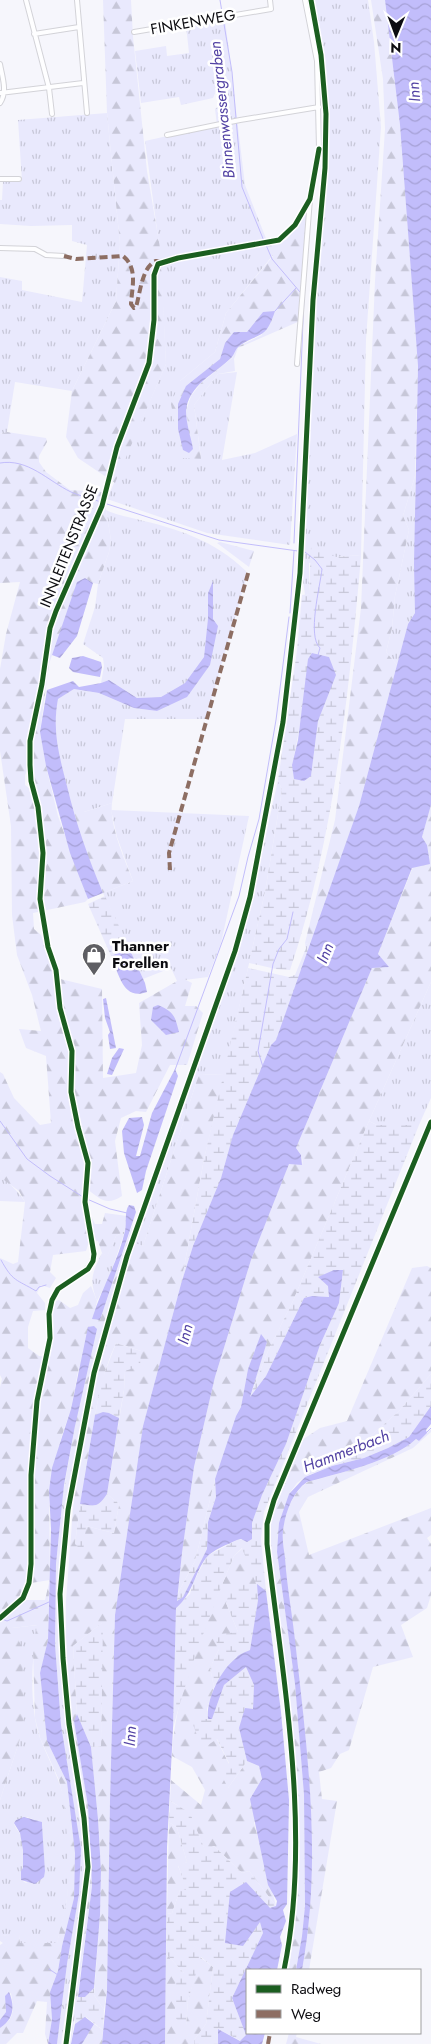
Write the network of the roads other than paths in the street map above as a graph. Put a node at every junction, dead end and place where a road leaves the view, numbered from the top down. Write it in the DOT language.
graph roads {
  1 [pos="26,0"];
  2 [pos="77,0"];
  3 [pos="270,0"];
  4 [pos="305,0"];
  5 [pos="79,27"];
  6 [pos="134,32"];
  7 [pos="34,34"];
  8 [pos="0,64"];
  9 [pos="83,83"];
  10 [pos="49,88"];
  11 [pos="2,93"];
  12 [pos="0,103"];
  13 [pos="319,107"];
  14 [pos="87,113"];
  15 [pos="52,114"];
  16 [pos="167,135"];
  17 [pos="0,179"];
  18 [pos="19,179"];
  19 [pos="310,199"];
  20 [pos="0,248"];
  21 [pos="64,256"];
  22 [pos="297,364"];
  23 [pos="52,1300"];
  1 -- 7 [label="street"];
  2 -- 5 [label="street"];
  3 -- 6 [label="street, FINKENWEG"];
  4 -- 13 [label="street"];
  5 -- 7 [label="street"];
  5 -- 9 [label="street"];
  7 -- 10 [label="street"];
  8 -- 11 [label="street"];
  9 -- 10 [label="street"];
  9 -- 14 [label="street"];
  10 -- 11 [label="street"];
  10 -- 15 [label="street"];
  11 -- 12 [label="street"];
  13 -- 16 [label="street"];
  13 -- 19 [label="street"];
  17 -- 18 [label="street"];
  19 -- 22 [label="street"];
  19 -- 23 [label="street, INNLEITENSTRASSE"];
  20 -- 21 [label="street"];
}
